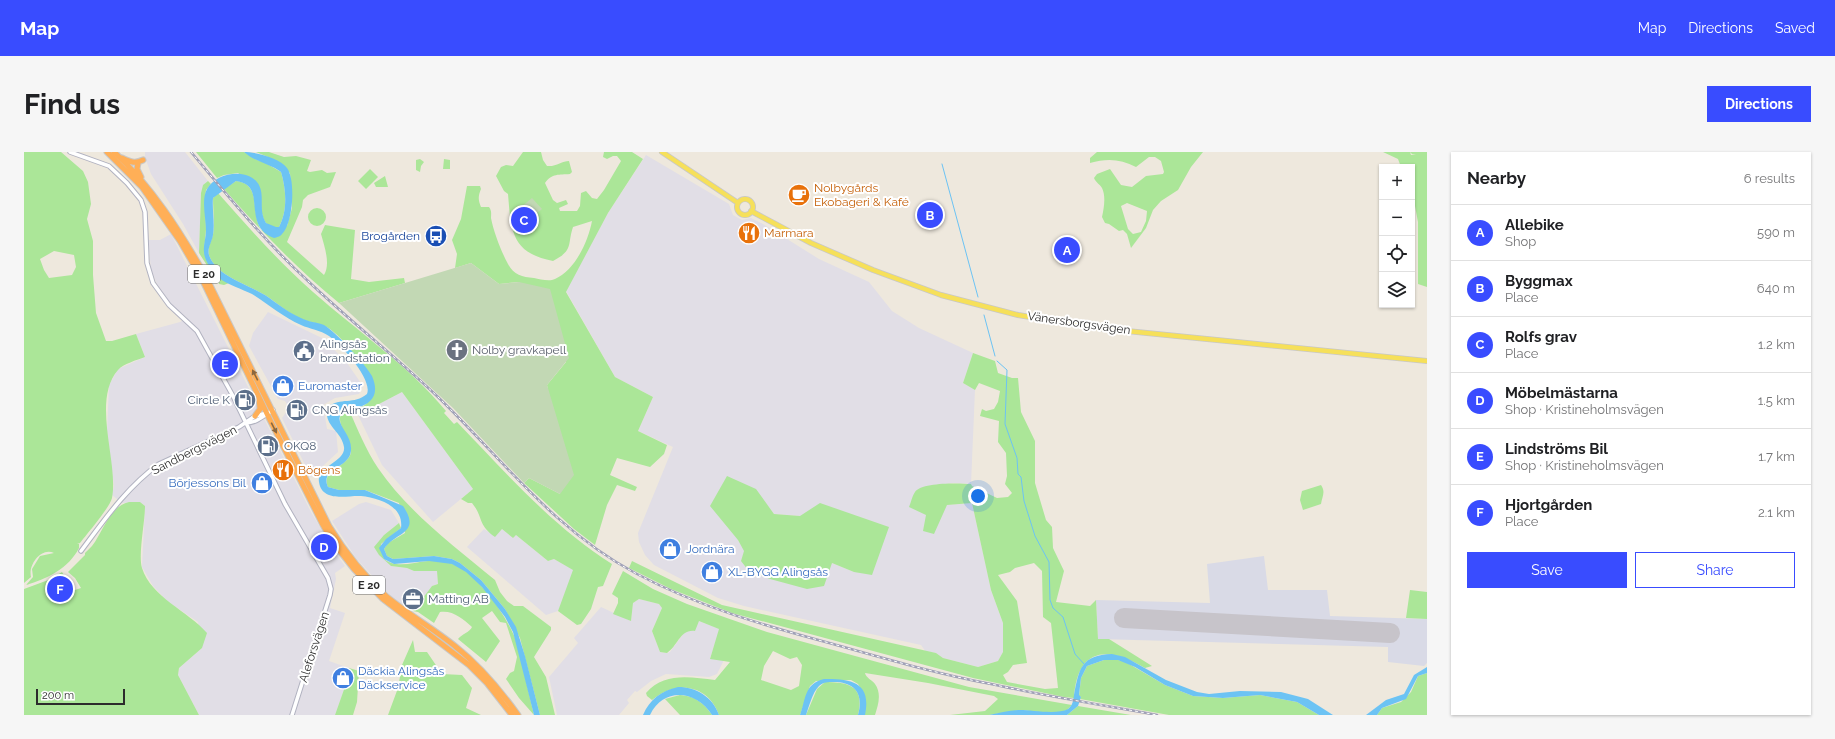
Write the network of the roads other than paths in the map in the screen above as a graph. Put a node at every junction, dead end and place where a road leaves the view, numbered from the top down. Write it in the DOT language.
graph roads {
  1 [pos="70,152"];
  2 [pos="107,152"];
  3 [pos="662,152"];
  4 [pos="116,154"];
  5 [pos="144,160"];
  6 [pos="138,163"];
  7 [pos="145,185"];
  8 [pos="738,203"];
  9 [pos="751,211"];
  10 [pos="1427,360"];
  11 [pos="258,396"];
  12 [pos="273,410"];
  13 [pos="267,414"];
  14 [pos="255,416"];
  15 [pos="245,423"];
  16 [pos="306,485"];
  17 [pos="81,550"];
  18 [pos="292,715"];
  19 [pos="512,715"];
  20 [pos="518,715"];
  1 -- 15 [label="street"];
  2 -- 11 [label="highway, E 20"];
  3 -- 8 [label="main road, Vänersborgsvägen"];
  4 -- 6 [label="highway"];
  4 -- 7 [label="highway, E 20"];
  5 -- 6 [label="highway"];
  6 -- 7 [label="highway"];
  12 -- 7 [label="highway, E 20, one-way"];
  8 -- 9 [label="main road, Vänersborgsvägen"];
  8 -- 9 [label="main road, Vänersborgsvägen"];
  9 -- 10 [label="main road, Vänersborgsvägen"];
  11 -- 13 [label="highway, E 20"];
  11 -- 14 [label="highway"];
  12 -- 13 [label="street, Sandbergsvägen"];
  12 -- 16 [label="highway, E 20"];
  13 -- 14 [label="street, Sandbergsvägen"];
  13 -- 15 [label="street, Sandbergsvägen"];
  13 -- 16 [label="highway, E 20, one-way"];
  14 -- 15 [label="street, Sandbergsvägen"];
  15 -- 17 [label="street, Sandbergsvägen"];
  15 -- 18 [label="street, Aleforsvägen"];
  16 -- 19 [label="highway, E 20"];
  16 -- 20 [label="highway, E 20"];
}
